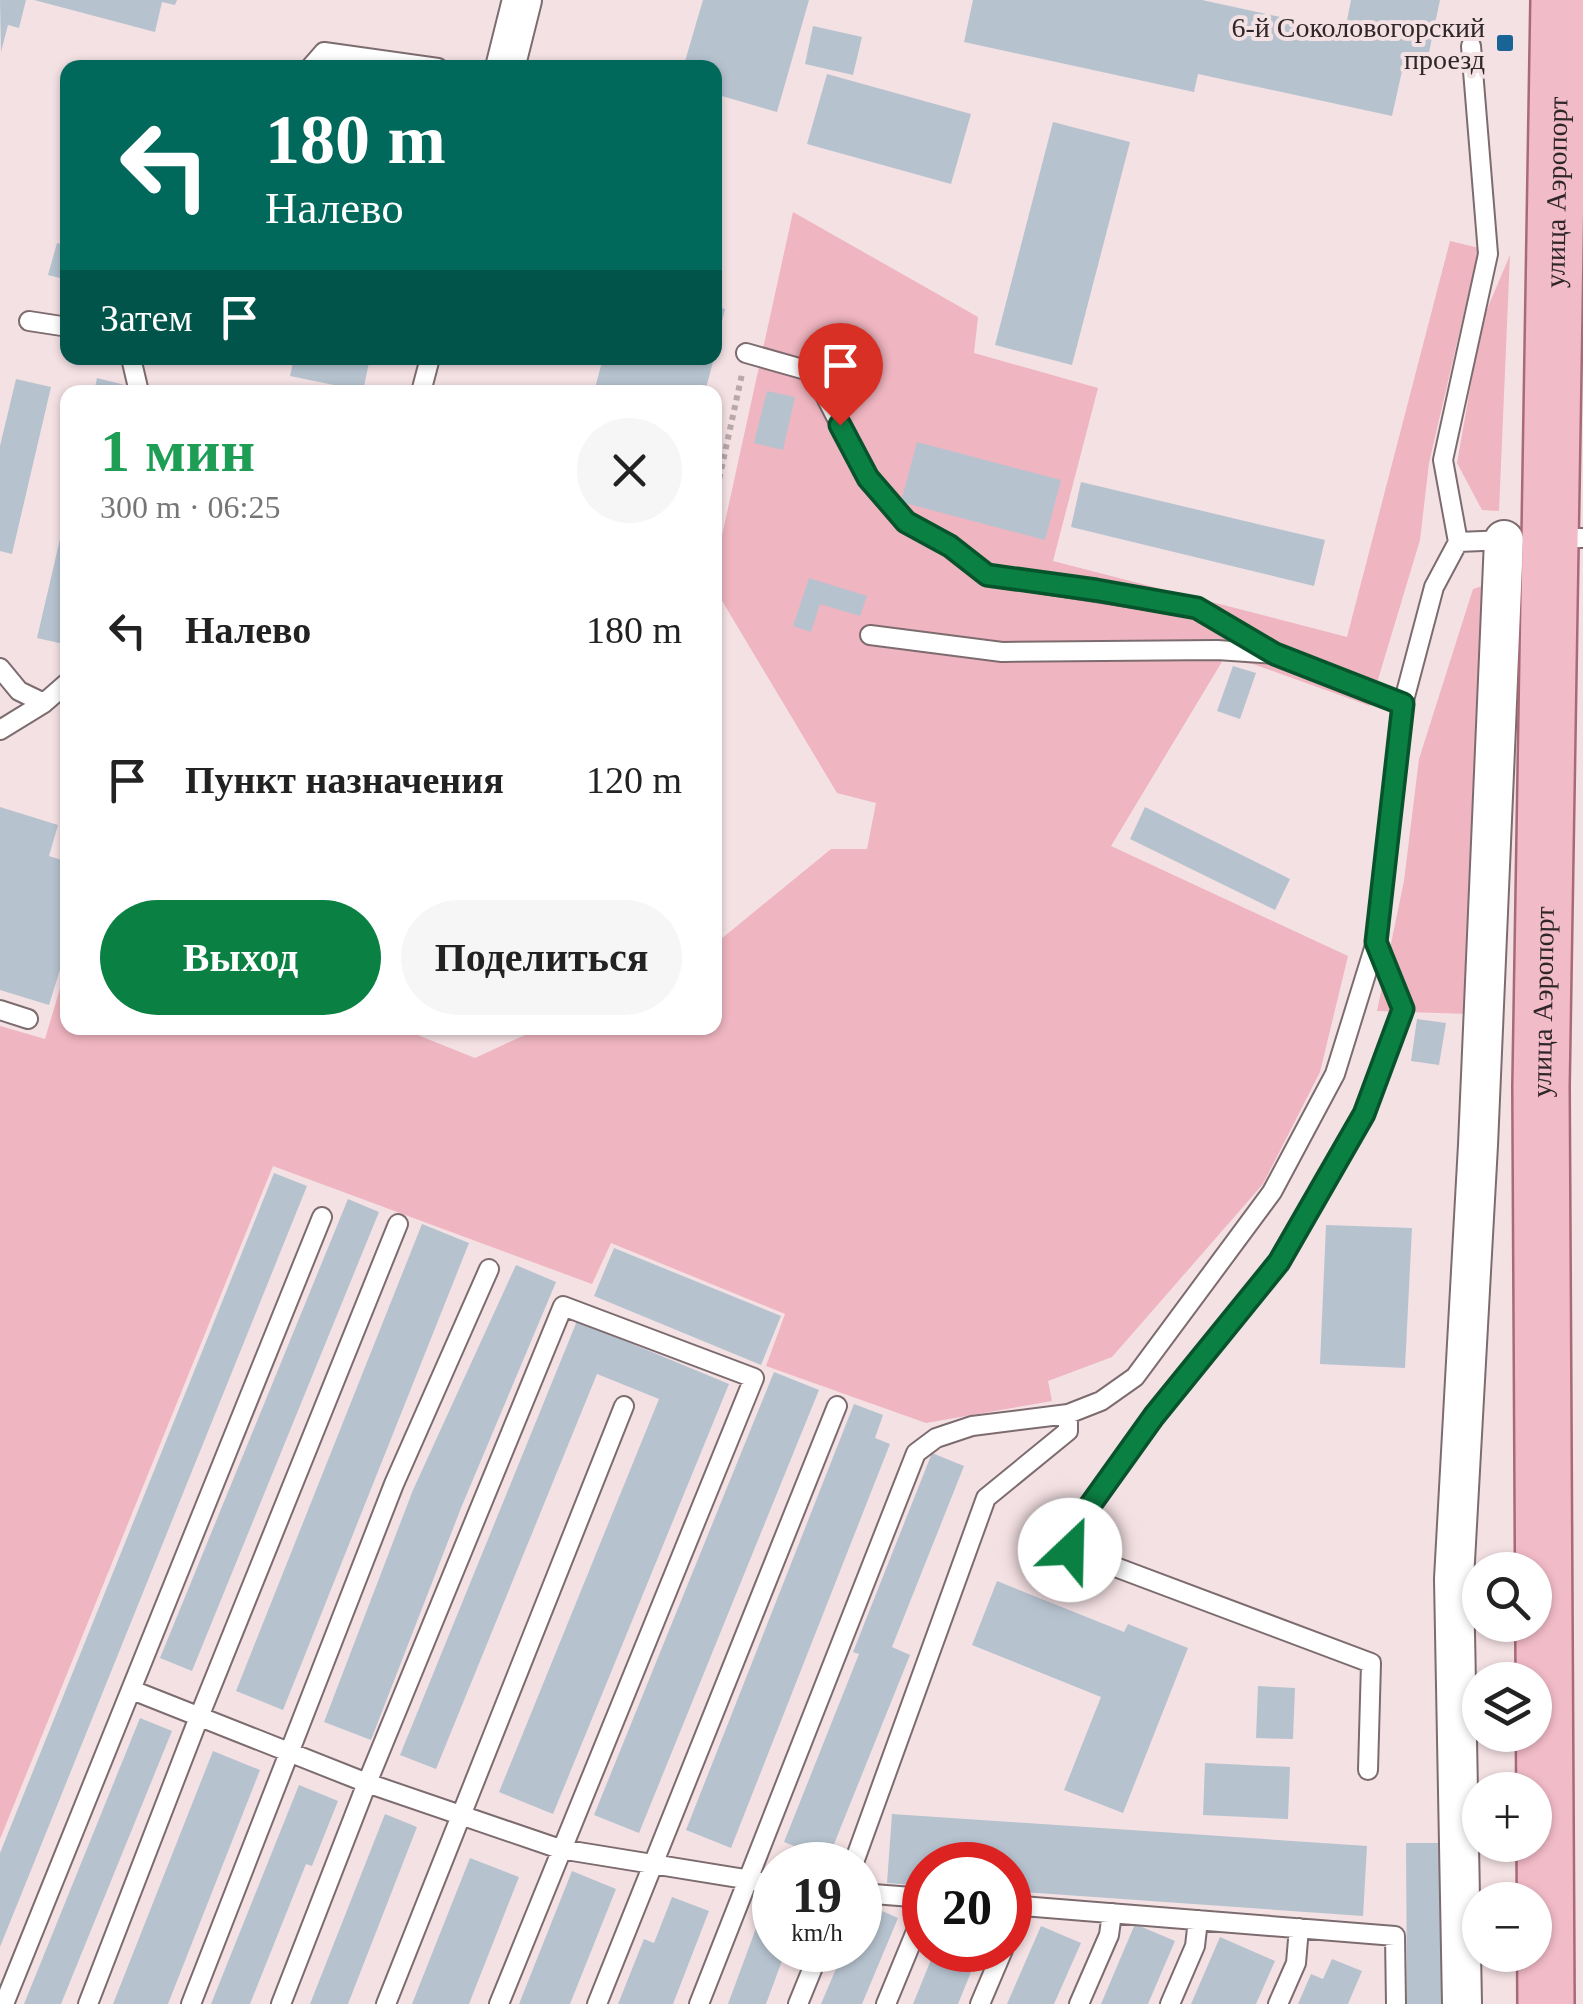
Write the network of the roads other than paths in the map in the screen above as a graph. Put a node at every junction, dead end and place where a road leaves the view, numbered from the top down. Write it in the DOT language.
graph roads {
  1 [pos="522,0"];
  2 [pos="1567,11"];
  3 [pos="1472,46"];
  4 [pos="317,60"];
  5 [pos="381,60"];
  6 [pos="507,60"];
  7 [pos="29,321"];
  8 [pos="60,326"];
  9 [pos="746,353"];
  10 [pos="1539,539"];
  11 [pos="1458,542"];
  12 [pos="870,635"];
  13 [pos="1275,654"];
  14 [pos="0,668"];
  15 [pos="60,689"];
  16 [pos="44,702"];
  17 [pos="1403,704"];
  18 [pos="0,730"];
  19 [pos="1376,942"];
  20 [pos="0,1010"];
  21 [pos="28,1019"];
  22 [pos="322,1217"];
  23 [pos="398,1224"];
  24 [pos="488,1269"];
  25 [pos="624,1406"];
  26 [pos="838,1406"];
  27 [pos="1068,1414"];
  28 [pos="132,1690"];
  29 [pos="199,1717"];
  30 [pos="290,1752"];
  31 [pos="1368,1770"];
  32 [pos="368,1783"];
  33 [pos="460,1815"];
  34 [pos="861,1842"];
  35 [pos="560,1848"];
  36 [pos="654,1863"];
  37 [pos="750,1878"];
  38 [pos="1032,1907"];
  39 [pos="1112,1913"];
  40 [pos="1198,1920"];
  41 [pos="1299,1928"];
  42 [pos="902,1965"];
  43 [pos="811,1972"];
  44 [pos="994,1972"];
  45 [pos="4,2004"];
  46 [pos="88,2004"];
  47 [pos="191,2004"];
  48 [pos="281,2004"];
  49 [pos="386,2004"];
  50 [pos="499,2004"];
  51 [pos="597,2004"];
  52 [pos="699,2004"];
  53 [pos="798,2004"];
  54 [pos="886,2004"];
  55 [pos="980,2004"];
  56 [pos="1080,2004"];
  57 [pos="1170,2004"];
  58 [pos="1278,2004"];
  59 [pos="1396,2004"];
  60 [pos="1462,2004"];
  61 [pos="1546,2004"];
  1 -- 6 [label="street"];
  2 -- 10 [label="main road, улица Аэропорт"];
  3 -- 11 [label="lane"];
  4 -- 5 [label="lane"];
  7 -- 8 [label="lane"];
  9 -- 13 [label="lane"];
  10 -- 11 [label="lane"];
  10 -- 60 [label="street"];
  10 -- 61 [label="main road, улица Аэропорт"];
  11 -- 17 [label="lane"];
  12 -- 13 [label="lane"];
  13 -- 17 [label="lane"];
  14 -- 16 [label="lane"];
  15 -- 16 [label="lane"];
  16 -- 18 [label="lane"];
  17 -- 19 [label="lane"];
  19 -- 27 [label="lane"];
  19 -- 31 [label="lane"];
  20 -- 21 [label="lane"];
  22 -- 28 [label="lane"];
  23 -- 29 [label="lane"];
  24 -- 30 [label="lane"];
  25 -- 33 [label="lane"];
  26 -- 36 [label="lane"];
  27 -- 34 [label="lane"];
  27 -- 37 [label="lane"];
  28 -- 29 [label="lane"];
  28 -- 45 [label="lane"];
  29 -- 30 [label="lane"];
  29 -- 46 [label="lane"];
  30 -- 32 [label="lane"];
  30 -- 47 [label="lane"];
  32 -- 33 [label="lane"];
  32 -- 35 [label="lane"];
  32 -- 48 [label="lane"];
  33 -- 35 [label="lane"];
  33 -- 49 [label="lane"];
  35 -- 36 [label="lane"];
  35 -- 50 [label="lane"];
  36 -- 37 [label="lane"];
  36 -- 51 [label="lane"];
  37 -- 52 [label="lane"];
  38 -- 39 [label="lane"];
  39 -- 40 [label="lane"];
  39 -- 56 [label="lane"];
  40 -- 41 [label="lane"];
  40 -- 57 [label="lane"];
  41 -- 58 [label="lane"];
  41 -- 59 [label="lane"];
  42 -- 54 [label="lane"];
  43 -- 53 [label="lane"];
  44 -- 55 [label="lane"];
}
